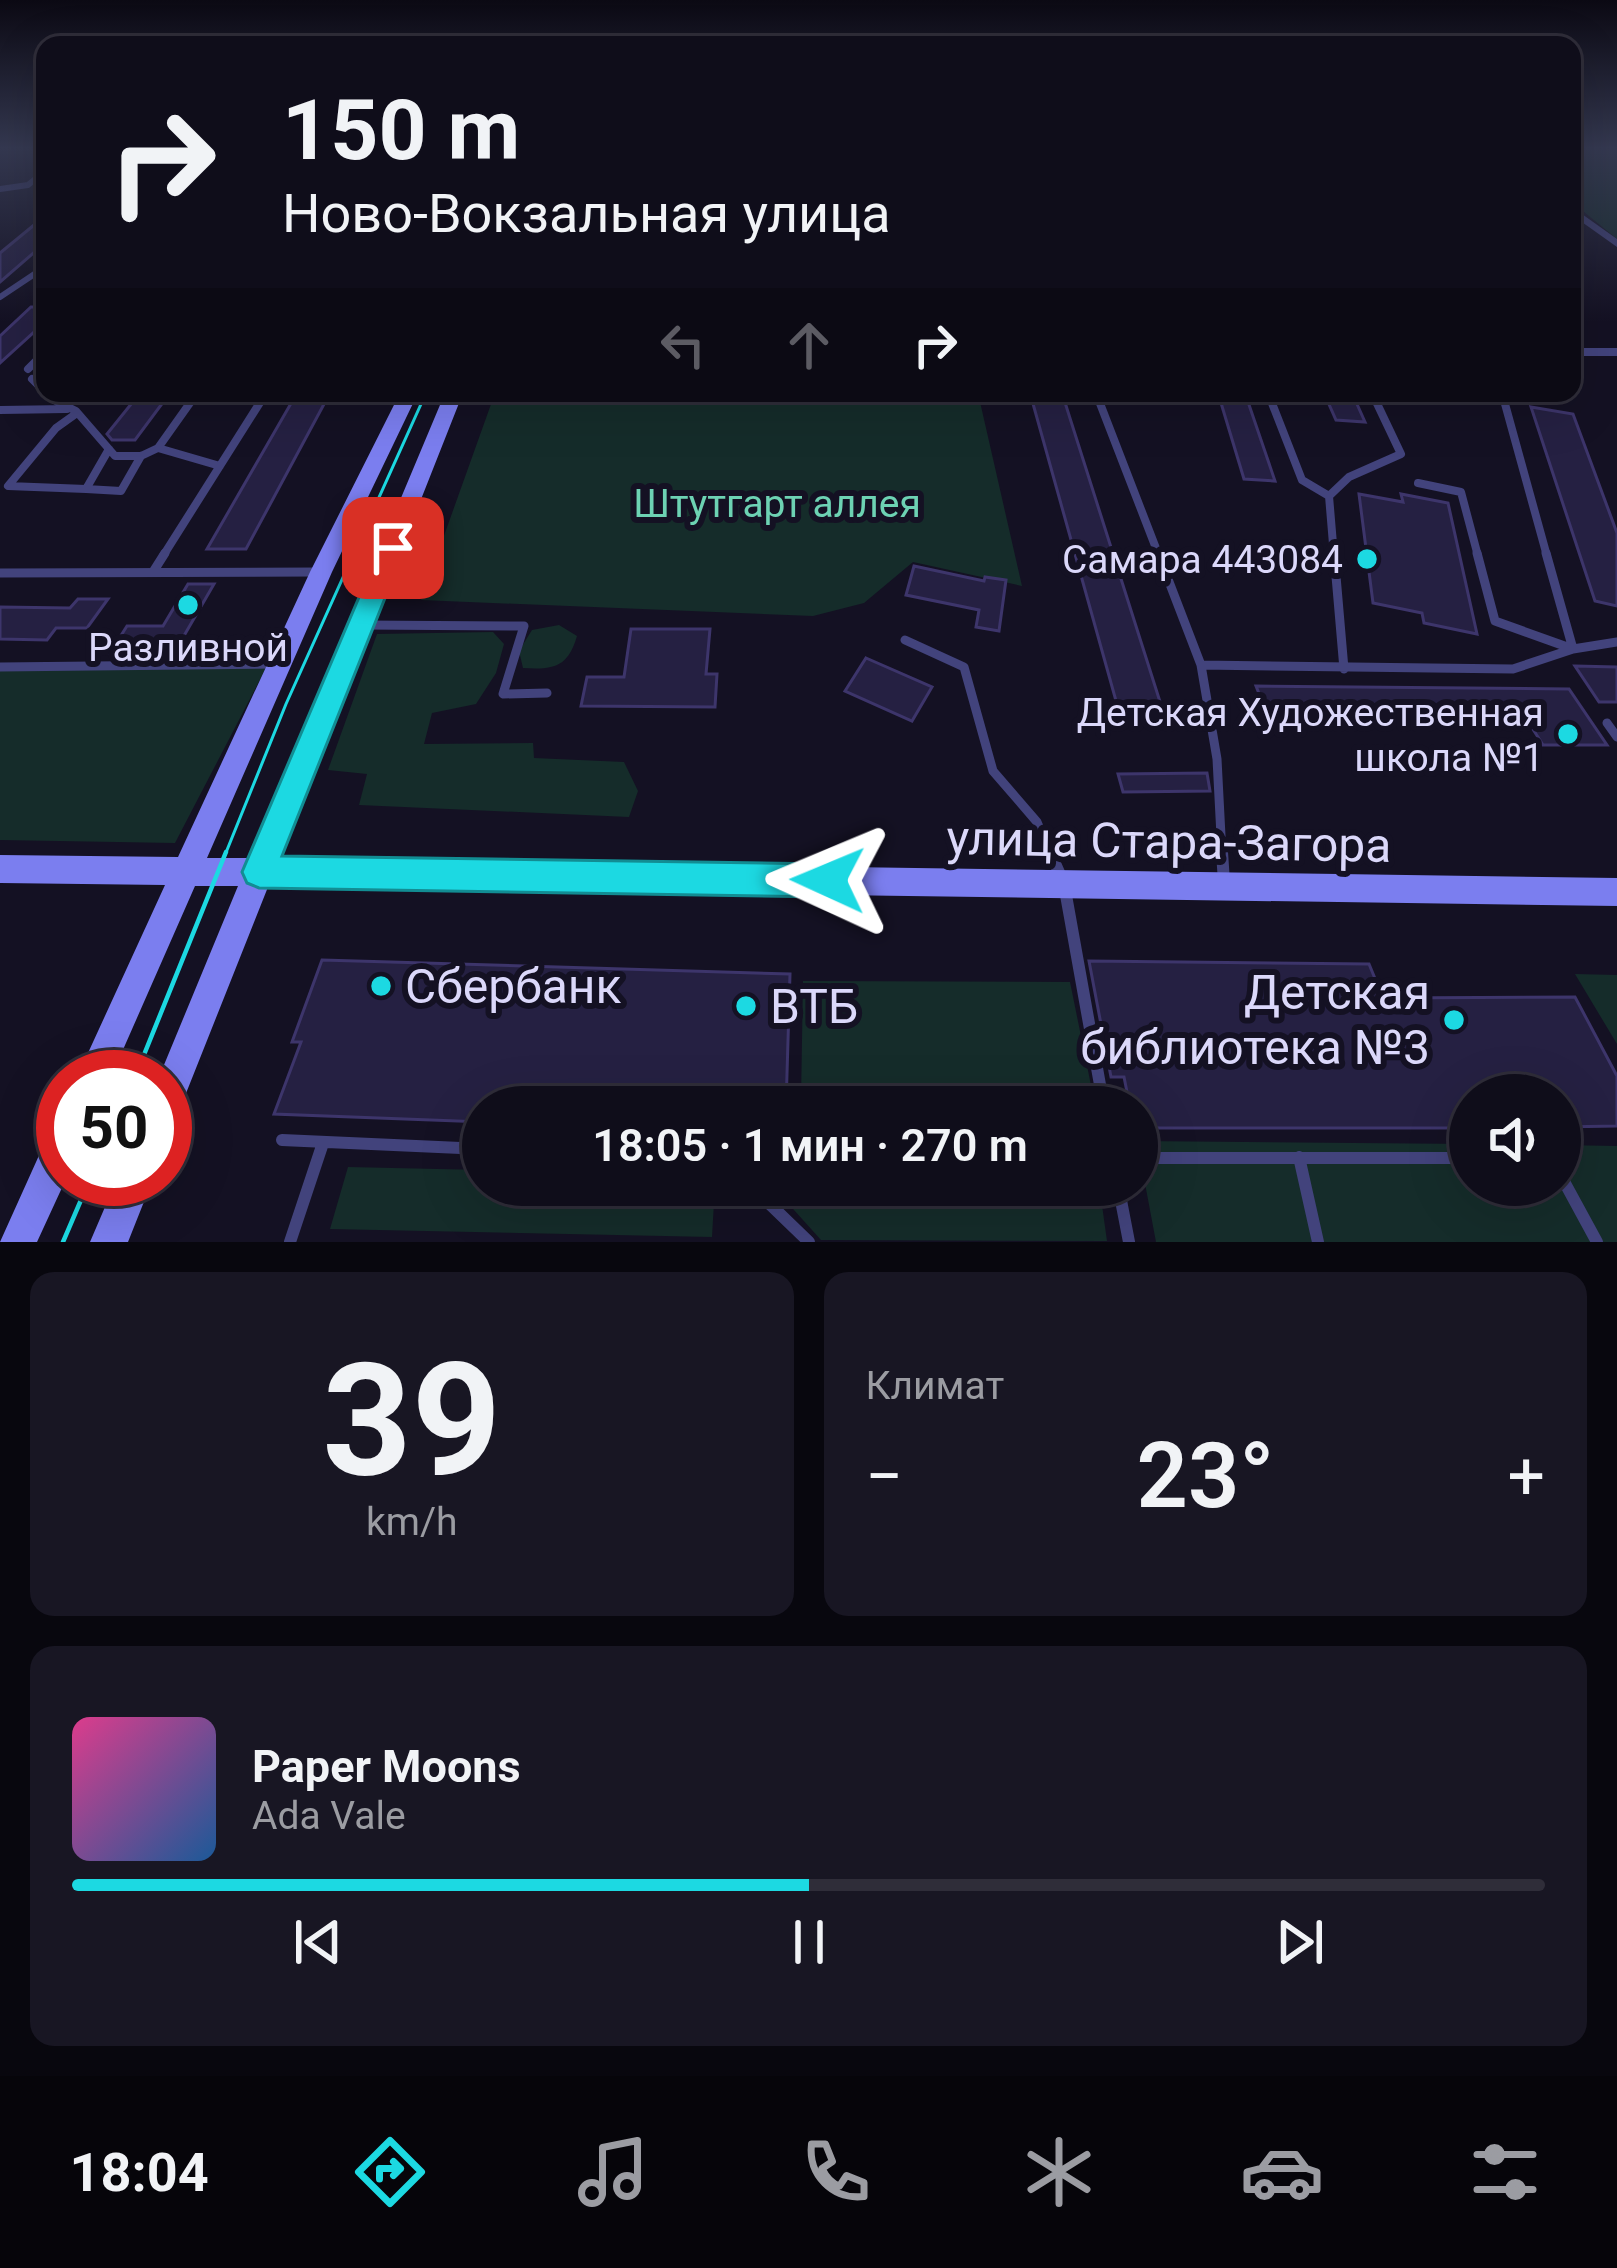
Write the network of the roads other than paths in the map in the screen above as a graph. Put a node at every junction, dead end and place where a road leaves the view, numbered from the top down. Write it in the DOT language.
graph roads {
  1 [pos="1581,217"];
  2 [pos="1617,244"];
  3 [pos="36,273"];
  4 [pos="0,296"];
  5 [pos="1581,352"];
  6 [pos="1617,352"];
  7 [pos="58,402"];
  8 [pos="191,402"];
  9 [pos="260,402"];
  10 [pos="405,402"];
  11 [pos="450,402"];
  12 [pos="1100,402"];
  13 [pos="1272,402"];
  14 [pos="1376,402"];
  15 [pos="1504,402"];
  16 [pos="0,410"];
  17 [pos="75,411"];
  18 [pos="158,448"];
  19 [pos="109,449"];
  20 [pos="141,455"];
  21 [pos="220,466"];
  22 [pos="1418,483"];
  23 [pos="4,486"];
  24 [pos="86,489"];
  25 [pos="1329,496"];
  26 [pos="153,572"];
  27 [pos="321,572"];
  28 [pos="0,573"];
  29 [pos="362,625"];
  30 [pos="905,640"];
  31 [pos="1617,642"];
  32 [pos="1573,649"];
  33 [pos="281,664"];
  34 [pos="1201,665"];
  35 [pos="0,668"];
  36 [pos="1344,669"];
  37 [pos="547,694"];
  38 [pos="1606,723"];
  39 [pos="1617,737"];
  40 [pos="0,869"];
  41 [pos="188,871"];
  42 [pos="259,872"];
  43 [pos="1064,884"];
  44 [pos="1224,886"];
  45 [pos="1617,892"];
  46 [pos="106,1050"];
  47 [pos="187,1050"];
  48 [pos="1100,1086"];
  49 [pos="282,1140"];
  50 [pos="323,1143"];
  51 [pos="462,1148"];
  52 [pos="1299,1157"];
  53 [pos="1158,1158"];
  54 [pos="1449,1158"];
  55 [pos="36,1203"];
  56 [pos="123,1206"];
  57 [pos="772,1206"];
  58 [pos="1122,1206"];
  59 [pos="1578,1206"];
  60 [pos="18,1242"];
  61 [pos="109,1242"];
  62 [pos="290,1242"];
  63 [pos="809,1242"];
  64 [pos="1129,1242"];
  65 [pos="1318,1242"];
  66 [pos="1598,1242"];
  1 -- 2 [label="street"];
  3 -- 4 [label="lane"];
  5 -- 6 [label="lane"];
  7 -- 17 [label="lane"];
  8 -- 18 [label="lane"];
  9 -- 21 [label="lane"];
  10 -- 27 [label="main road"];
  11 -- 29 [label="main road"];
  12 -- 34 [label="lane"];
  13 -- 25 [label="lane"];
  14 -- 25 [label="lane"];
  15 -- 32 [label="lane"];
  16 -- 17 [label="lane"];
  17 -- 19 [label="lane"];
  17 -- 23 [label="lane"];
  18 -- 20 [label="lane"];
  18 -- 21 [label="lane"];
  19 -- 20 [label="lane"];
  19 -- 24 [label="lane"];
  20 -- 24 [label="lane"];
  21 -- 26 [label="lane"];
  22 -- 32 [label="lane"];
  23 -- 24 [label="lane"];
  25 -- 36 [label="lane"];
  26 -- 27 [label="lane"];
  26 -- 28 [label="lane"];
  27 -- 33 [label="main road"];
  29 -- 37 [label="lane"];
  29 -- 42 [label="main road"];
  30 -- 43 [label="lane"];
  31 -- 32 [label="lane"];
  32 -- 36 [label="lane"];
  33 -- 35 [label="lane"];
  33 -- 41 [label="main road"];
  34 -- 36 [label="lane"];
  34 -- 44 [label="lane"];
  38 -- 39 [label="lane"];
  40 -- 41 [label="main road, улица Стара-Загора"];
  41 -- 42 [label="main road, улица Стара-Загора"];
  41 -- 46 [label="main road"];
  42 -- 43 [label="main road, улица Стара-Загора"];
  42 -- 47 [label="main road"];
  43 -- 44 [label="main road, улица Стара-Загора"];
  43 -- 48 [label="lane"];
  44 -- 45 [label="main road, улица Стара-Загора"];
  49 -- 50 [label="lane"];
  50 -- 51 [label="lane"];
  50 -- 62 [label="lane"];
  52 -- 53 [label="lane"];
  52 -- 54 [label="lane"];
  52 -- 65 [label="lane"];
  55 -- 60 [label="main road"];
  56 -- 61 [label="main road"];
  57 -- 63 [label="lane"];
  58 -- 64 [label="lane"];
  59 -- 66 [label="lane"];
}
